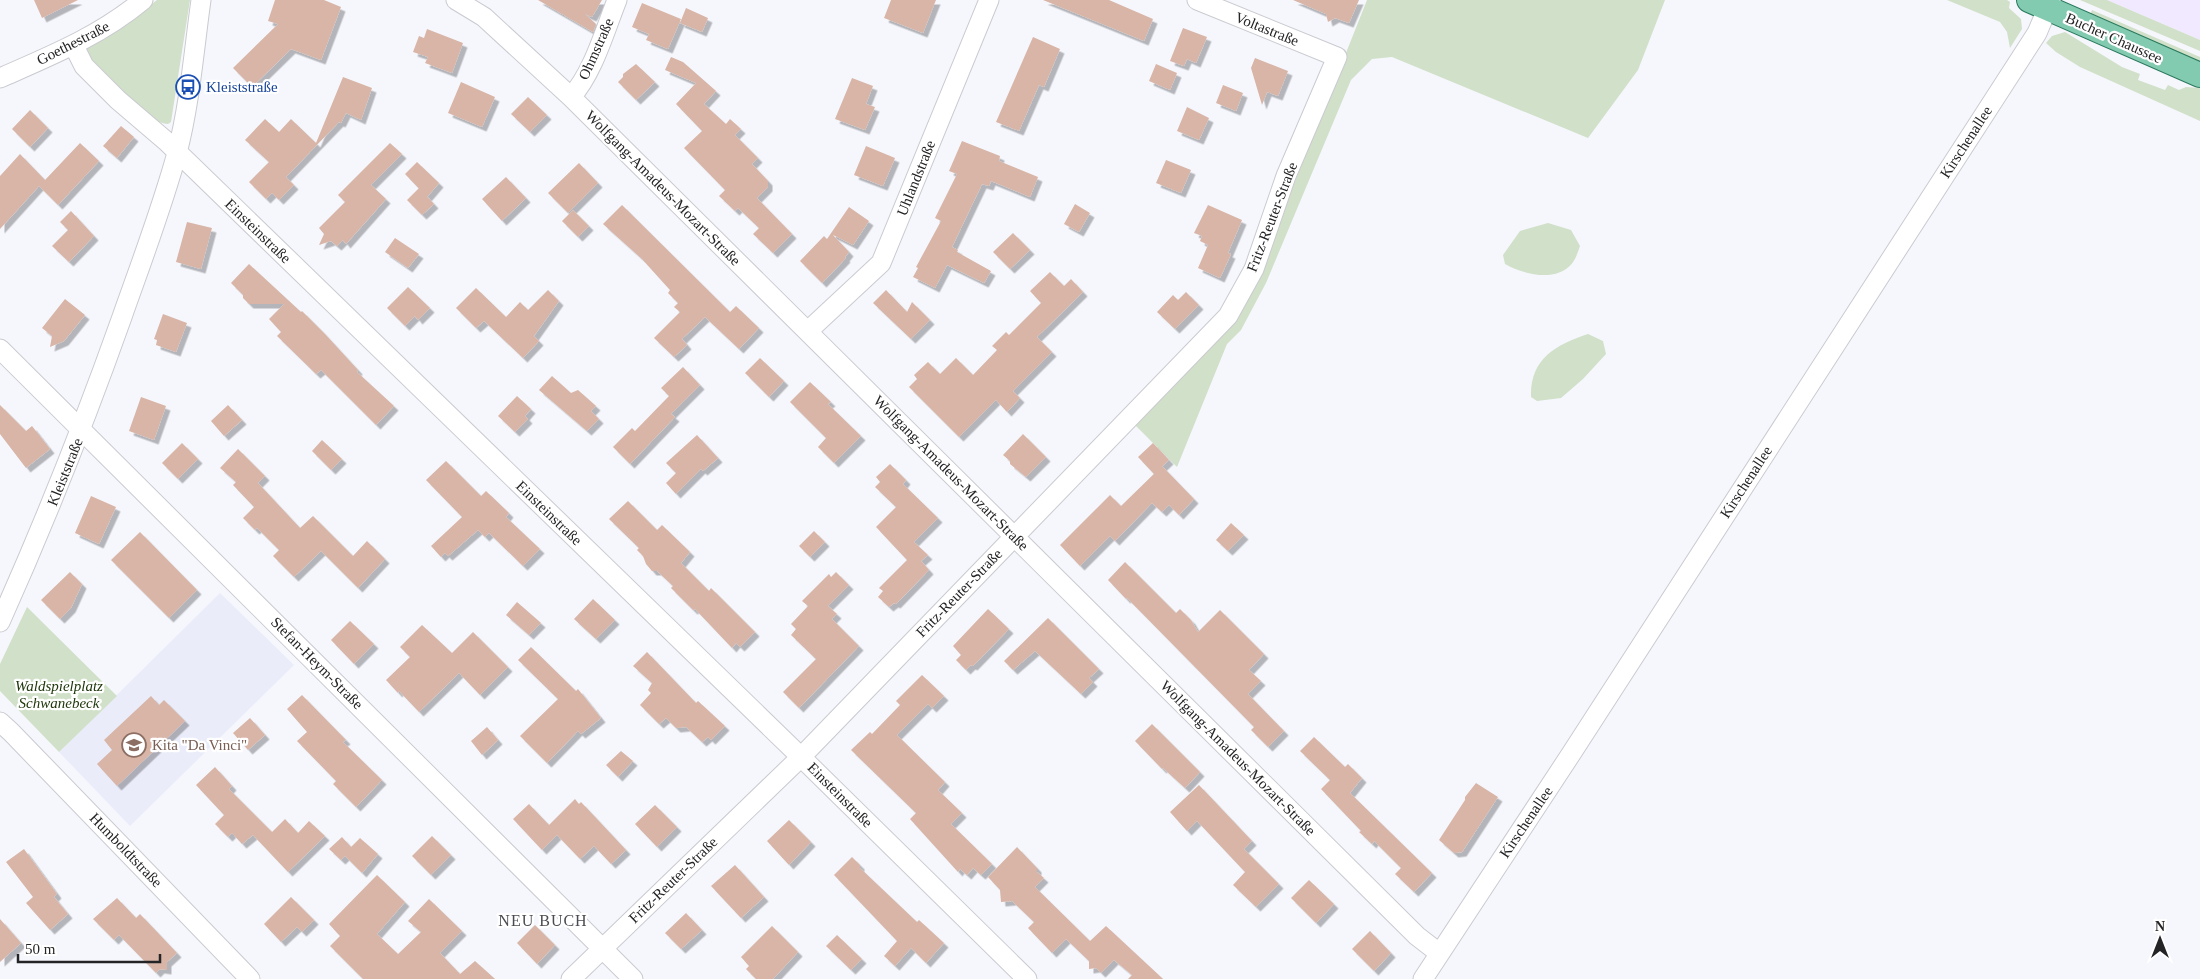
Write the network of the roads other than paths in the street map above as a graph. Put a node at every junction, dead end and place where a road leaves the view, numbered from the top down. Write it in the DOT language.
graph roads {
  1 [pos="143,0"];
  2 [pos="202,0"];
  3 [pos="456,0"];
  4 [pos="617,0"];
  5 [pos="989,0"];
  6 [pos="1197,0"];
  7 [pos="2042,3"];
  8 [pos="74,46"];
  9 [pos="1337,57"];
  10 [pos="2200,75"];
  11 [pos="0,78"];
  12 [pos="571,97"];
  13 [pos="177,152"];
  14 [pos="808,331"];
  15 [pos="0,349"];
  16 [pos="82,430"];
  17 [pos="1014,536"];
  18 [pos="0,622"];
  19 [pos="0,722"];
  20 [pos="801,756"];
  21 [pos="603,949"];
  22 [pos="1439,953"];
  23 [pos="250,979"];
  24 [pos="571,979"];
  25 [pos="633,979"];
  26 [pos="1027,979"];
  27 [pos="1423,979"];
  1 -- 8 [label="street, Goethestraße"];
  2 -- 13 [label="street, Kleiststraße"];
  3 -- 12 [label="street, Wolfgang-Amadeus-Mozart-Straße"];
  4 -- 12 [label="street, Ohmstraße"];
  5 -- 14 [label="street, Uhlandstraße"];
  6 -- 9 [label="street, Voltastraße"];
  7 -- 10 [label="main road, Bucher Chaussee"];
  7 -- 22 [label="street, Kirschenallee"];
  8 -- 11 [label="street, Goethestraße"];
  8 -- 13 [label="street, Einsteinstraße"];
  9 -- 17 [label="street, Fritz-Reuter-Straße"];
  12 -- 14 [label="street, Wolfgang-Amadeus-Mozart-Straße"];
  13 -- 16 [label="street, Kleiststraße"];
  13 -- 20 [label="street, Einsteinstraße"];
  14 -- 17 [label="street, Wolfgang-Amadeus-Mozart-Straße"];
  15 -- 16 [label="street, Stefan-Heym-Straße"];
  16 -- 18 [label="street, Kleiststraße"];
  16 -- 21 [label="street, Stefan-Heym-Straße"];
  17 -- 20 [label="street, Fritz-Reuter-Straße"];
  17 -- 22 [label="street, Wolfgang-Amadeus-Mozart-Straße"];
  19 -- 23 [label="street, Humboldtstraße"];
  20 -- 21 [label="street, Fritz-Reuter-Straße"];
  20 -- 26 [label="street, Einsteinstraße"];
  21 -- 24 [label="street, Fritz-Reuter-Straße"];
  21 -- 25 [label="street, Stefan-Heym-Straße"];
  22 -- 27 [label="street, Kirschenallee"];
}
